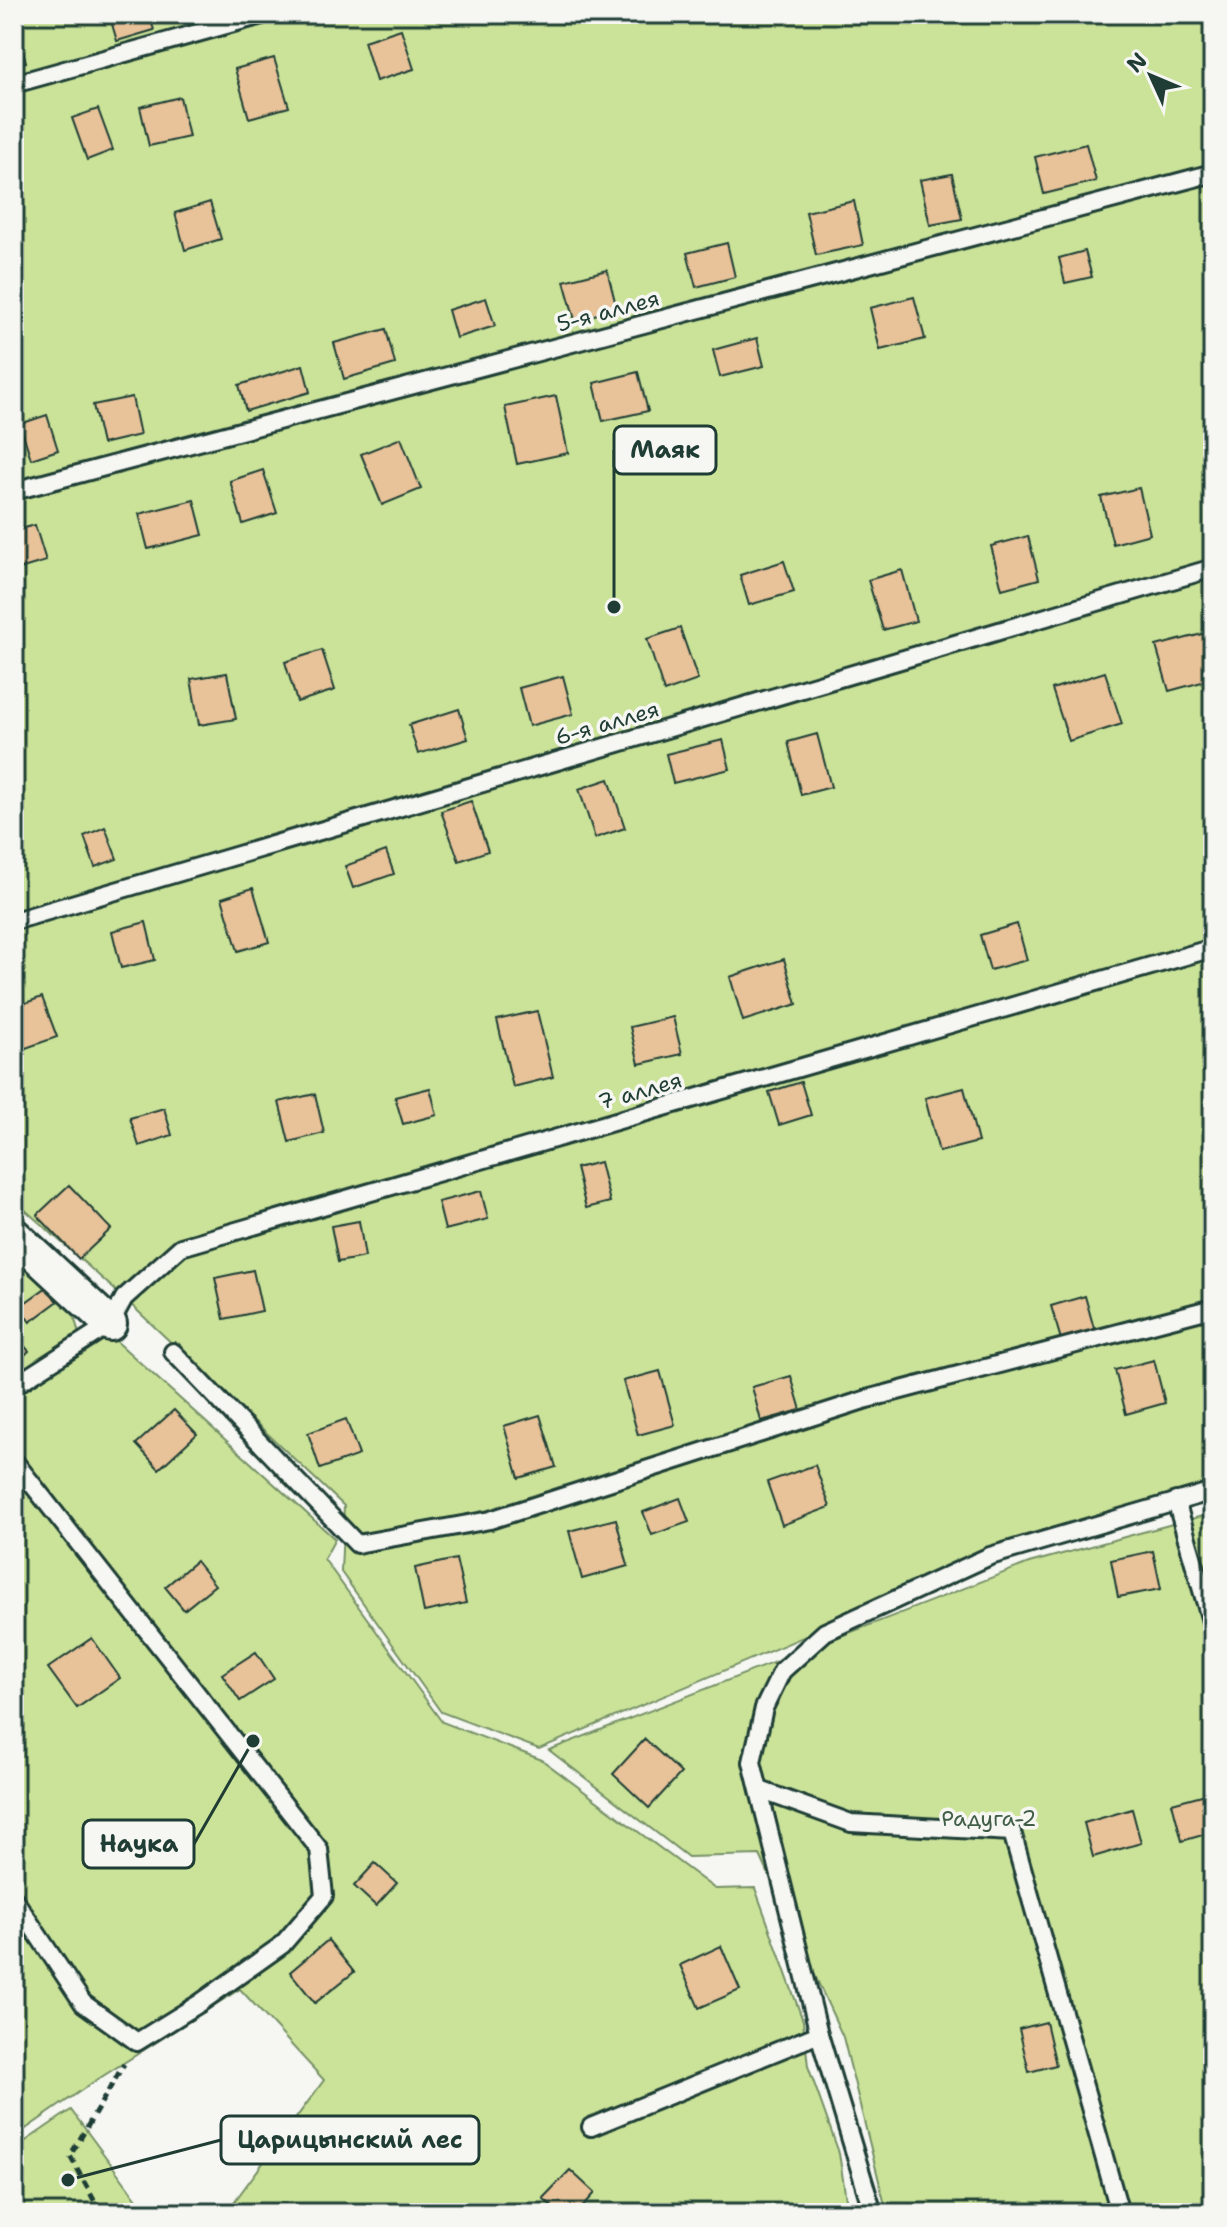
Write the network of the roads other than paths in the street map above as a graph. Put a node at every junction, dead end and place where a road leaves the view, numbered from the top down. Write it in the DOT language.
graph roads {
  1 [pos="266,14"];
  2 [pos="14,84"];
  3 [pos="1213,173"];
  4 [pos="14,491"];
  5 [pos="1213,568"];
  6 [pos="14,921"];
  7 [pos="1213,948"];
  8 [pos="14,1235"];
  9 [pos="1213,1308"];
  10 [pos="110,1324"];
  11 [pos="173,1352"];
  12 [pos="14,1386"];
  13 [pos="14,1461"];
  14 [pos="1213,1491"];
  15 [pos="1176,1501"];
  16 [pos="1213,1628"];
  17 [pos="760,1790"];
  18 [pos="14,1899"];
  19 [pos="819,2034"];
  20 [pos="591,2127"];
  21 [pos="873,2213"];
  22 [pos="1120,2213"];
  1 -- 2 [label="lane"];
  3 -- 4 [label="lane, 5-я аллея"];
  5 -- 6 [label="lane, 6-я аллея"];
  7 -- 10 [label="lane, 7 аллея"];
  8 -- 10 [label="street"];
  9 -- 11 [label="lane"];
  10 -- 12 [label="lane"];
  13 -- 18 [label="lane"];
  14 -- 15 [label="lane"];
  15 -- 16 [label="lane"];
  15 -- 17 [label="lane"];
  17 -- 19 [label="lane"];
  17 -- 22 [label="lane"];
  19 -- 20 [label="lane"];
  19 -- 21 [label="lane"];
}
